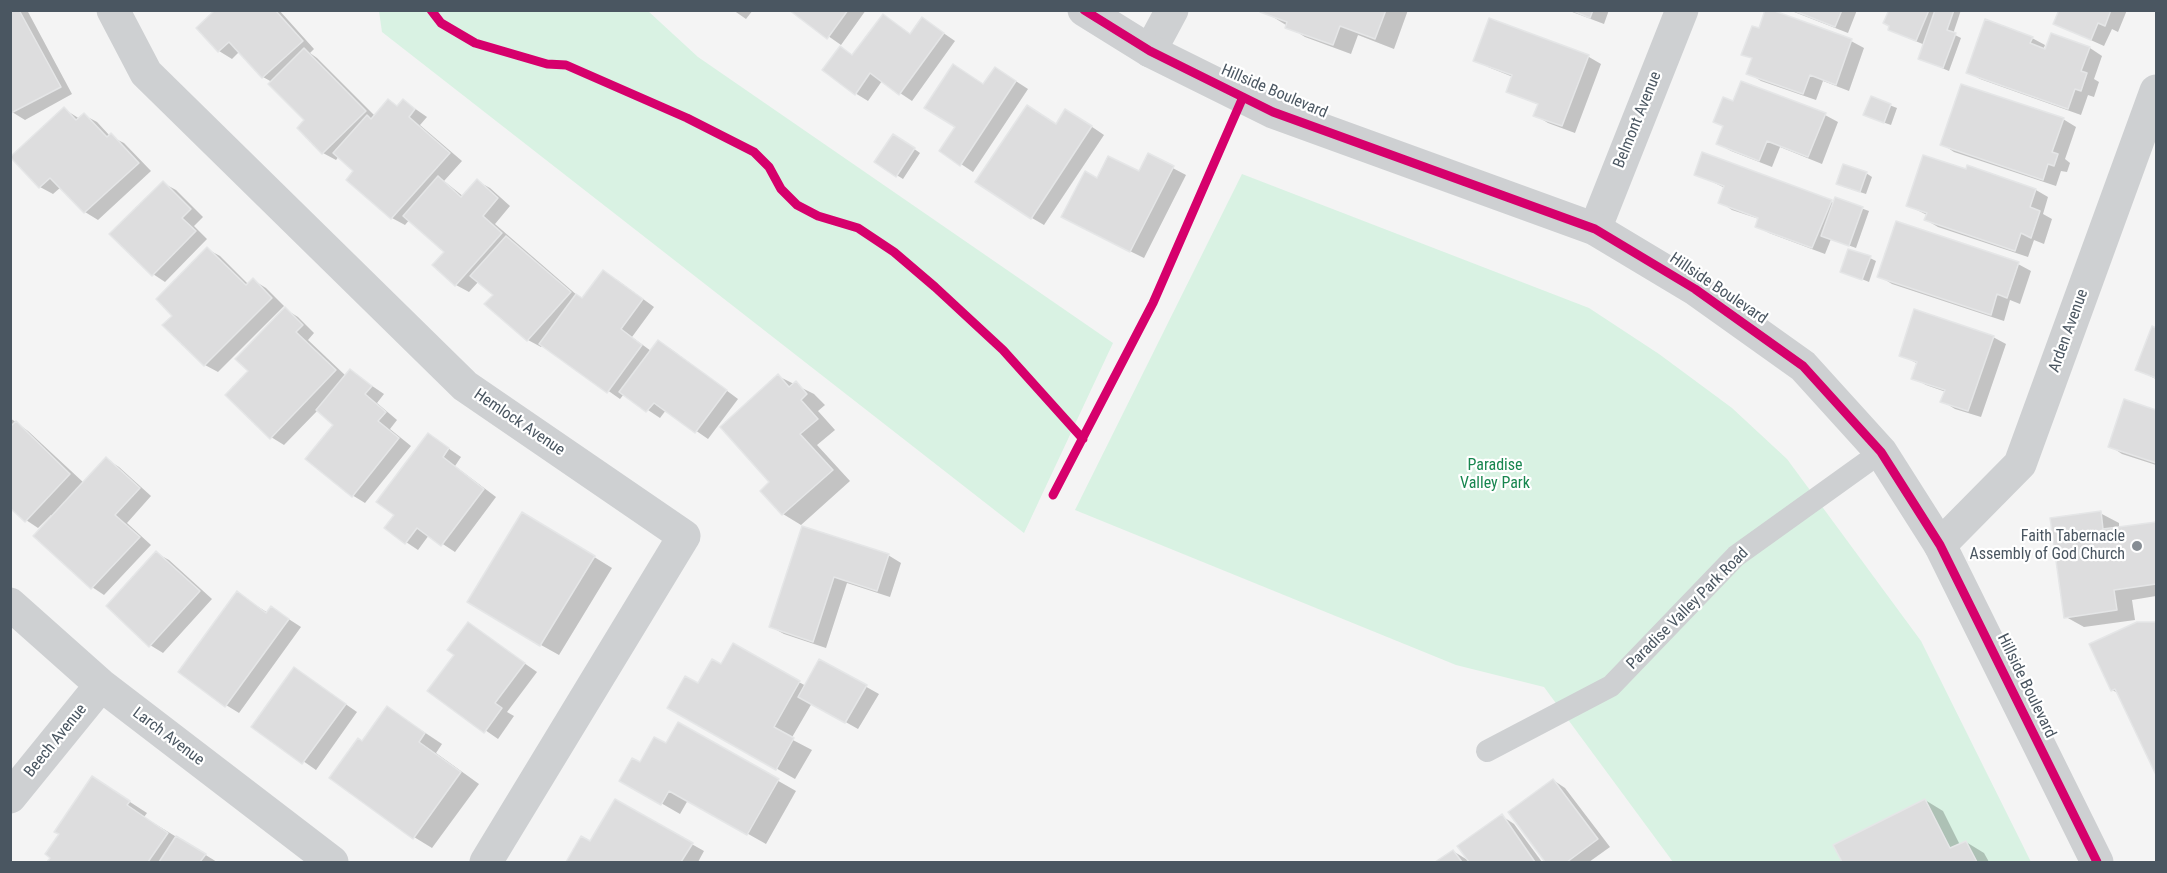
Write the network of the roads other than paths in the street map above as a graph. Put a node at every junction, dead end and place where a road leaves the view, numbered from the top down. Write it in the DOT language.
graph roads {
  1 [pos="113,10"];
  2 [pos="1084,10"];
  3 [pos="1172,10"];
  4 [pos="1682,10"];
  5 [pos="1150,51"];
  6 [pos="2157,91"];
  7 [pos="1595,229"];
  8 [pos="1881,452"];
  9 [pos="1940,545"];
  10 [pos="10,604"];
  11 [pos="101,685"];
  12 [pos="1487,751"];
  13 [pos="10,797"];
  14 [pos="332,862"];
  15 [pos="486,862"];
  16 [pos="2097,862"];
  1 -- 15 [label="street, Hemlock Avenue"];
  2 -- 5 [label="street, Hillside Boulevard"];
  3 -- 5 [label="street"];
  4 -- 7 [label="street, Belmont Avenue"];
  5 -- 7 [label="street, Hillside Boulevard"];
  6 -- 9 [label="street, Arden Avenue"];
  7 -- 8 [label="street, Hillside Boulevard"];
  8 -- 9 [label="street, Hillside Boulevard"];
  8 -- 12 [label="lane, Paradise Valley Park Road"];
  9 -- 16 [label="street, Hillside Boulevard"];
  10 -- 11 [label="street, Larch Avenue"];
  11 -- 13 [label="street, Beech Avenue"];
  11 -- 14 [label="street, Larch Avenue"];
}
